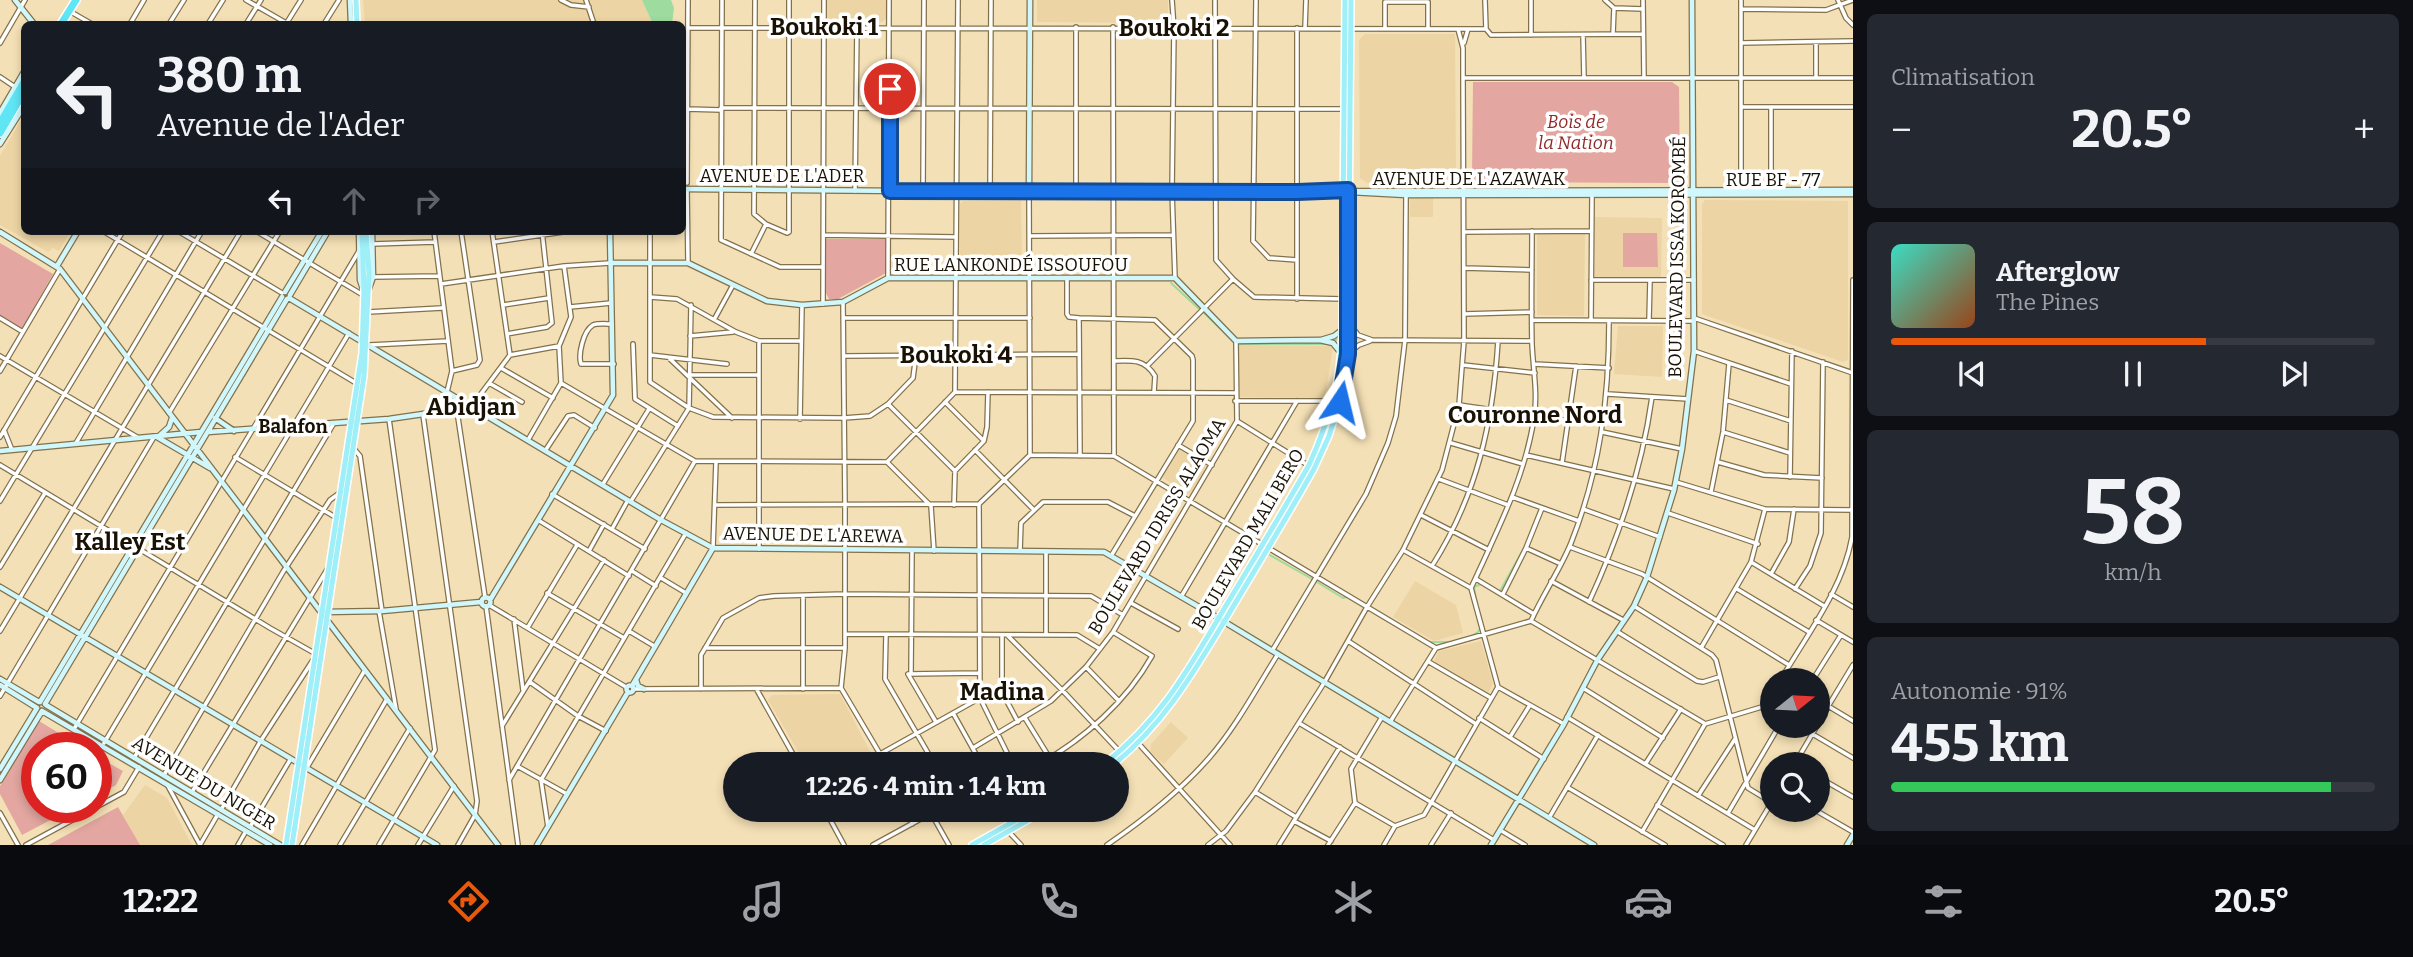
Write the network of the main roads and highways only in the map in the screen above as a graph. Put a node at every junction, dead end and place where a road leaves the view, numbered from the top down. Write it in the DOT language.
graph roads {
  1 [pos="76,0"];
  2 [pos="355,0"];
  3 [pos="1345,0"];
  4 [pos="1351,0"];
  5 [pos="63,21"];
  6 [pos="356,21"];
  7 [pos="1348,29"];
  8 [pos="21,87"];
  9 [pos="21,97"];
  10 [pos="0,123"];
  11 [pos="0,133"];
  12 [pos="1346,191"];
  13 [pos="362,235"];
  14 [pos="365,292"];
  15 [pos="366,344"];
  16 [pos="1345,354"];
  17 [pos="355,421"];
  18 [pos="1311,467"];
  19 [pos="344,492"];
  20 [pos="332,564"];
  21 [pos="321,636"];
  22 [pos="1136,741"];
  23 [pos="1120,752"];
  24 [pos="1125,752"];
  25 [pos="303,767"];
  26 [pos="1012,822"];
  27 [pos="1024,822"];
  28 [pos="286,845"];
  29 [pos="292,845"];
  30 [pos="972,845"];
  31 [pos="984,845"];
  1 -- 5 [label="highway"];
  2 -- 6 [label="main road"];
  3 -- 7 [label="main road, BOULEVARD MALI BERO"];
  4 -- 7 [label="main road, BOULEVARD MALI BERO"];
  7 -- 12 [label="main road, BOULEVARD MALI BERO"];
  7 -- 12 [label="main road, BOULEVARD MALI BERO"];
  8 -- 10 [label="highway"];
  9 -- 11 [label="highway"];
  12 -- 16 [label="main road, BOULEVARD MALI BERO"];
  12 -- 16 [label="main road, BOULEVARD MALI BERO"];
  13 -- 14 [label="main road"];
  14 -- 15 [label="main road"];
  14 -- 15 [label="main road"];
  15 -- 17 [label="main road"];
  15 -- 17 [label="main road"];
  16 -- 18 [label="main road, BOULEVARD MALI BERO"];
  16 -- 18 [label="main road, BOULEVARD MALI BERO"];
  17 -- 19 [label="main road"];
  17 -- 19 [label="main road"];
  18 -- 22 [label="main road, BOULEVARD MALI BERO"];
  19 -- 20 [label="main road"];
  19 -- 20 [label="main road"];
  20 -- 21 [label="main road"];
  21 -- 25 [label="main road"];
  21 -- 25 [label="main road"];
  22 -- 23 [label="main road, BOULEVARD MALI BERO"];
  22 -- 24 [label="main road, BOULEVARD MALI BERO"];
  25 -- 28 [label="main road"];
  25 -- 29 [label="main road"];
  26 -- 30 [label="main road"];
  27 -- 31 [label="main road"];
}
